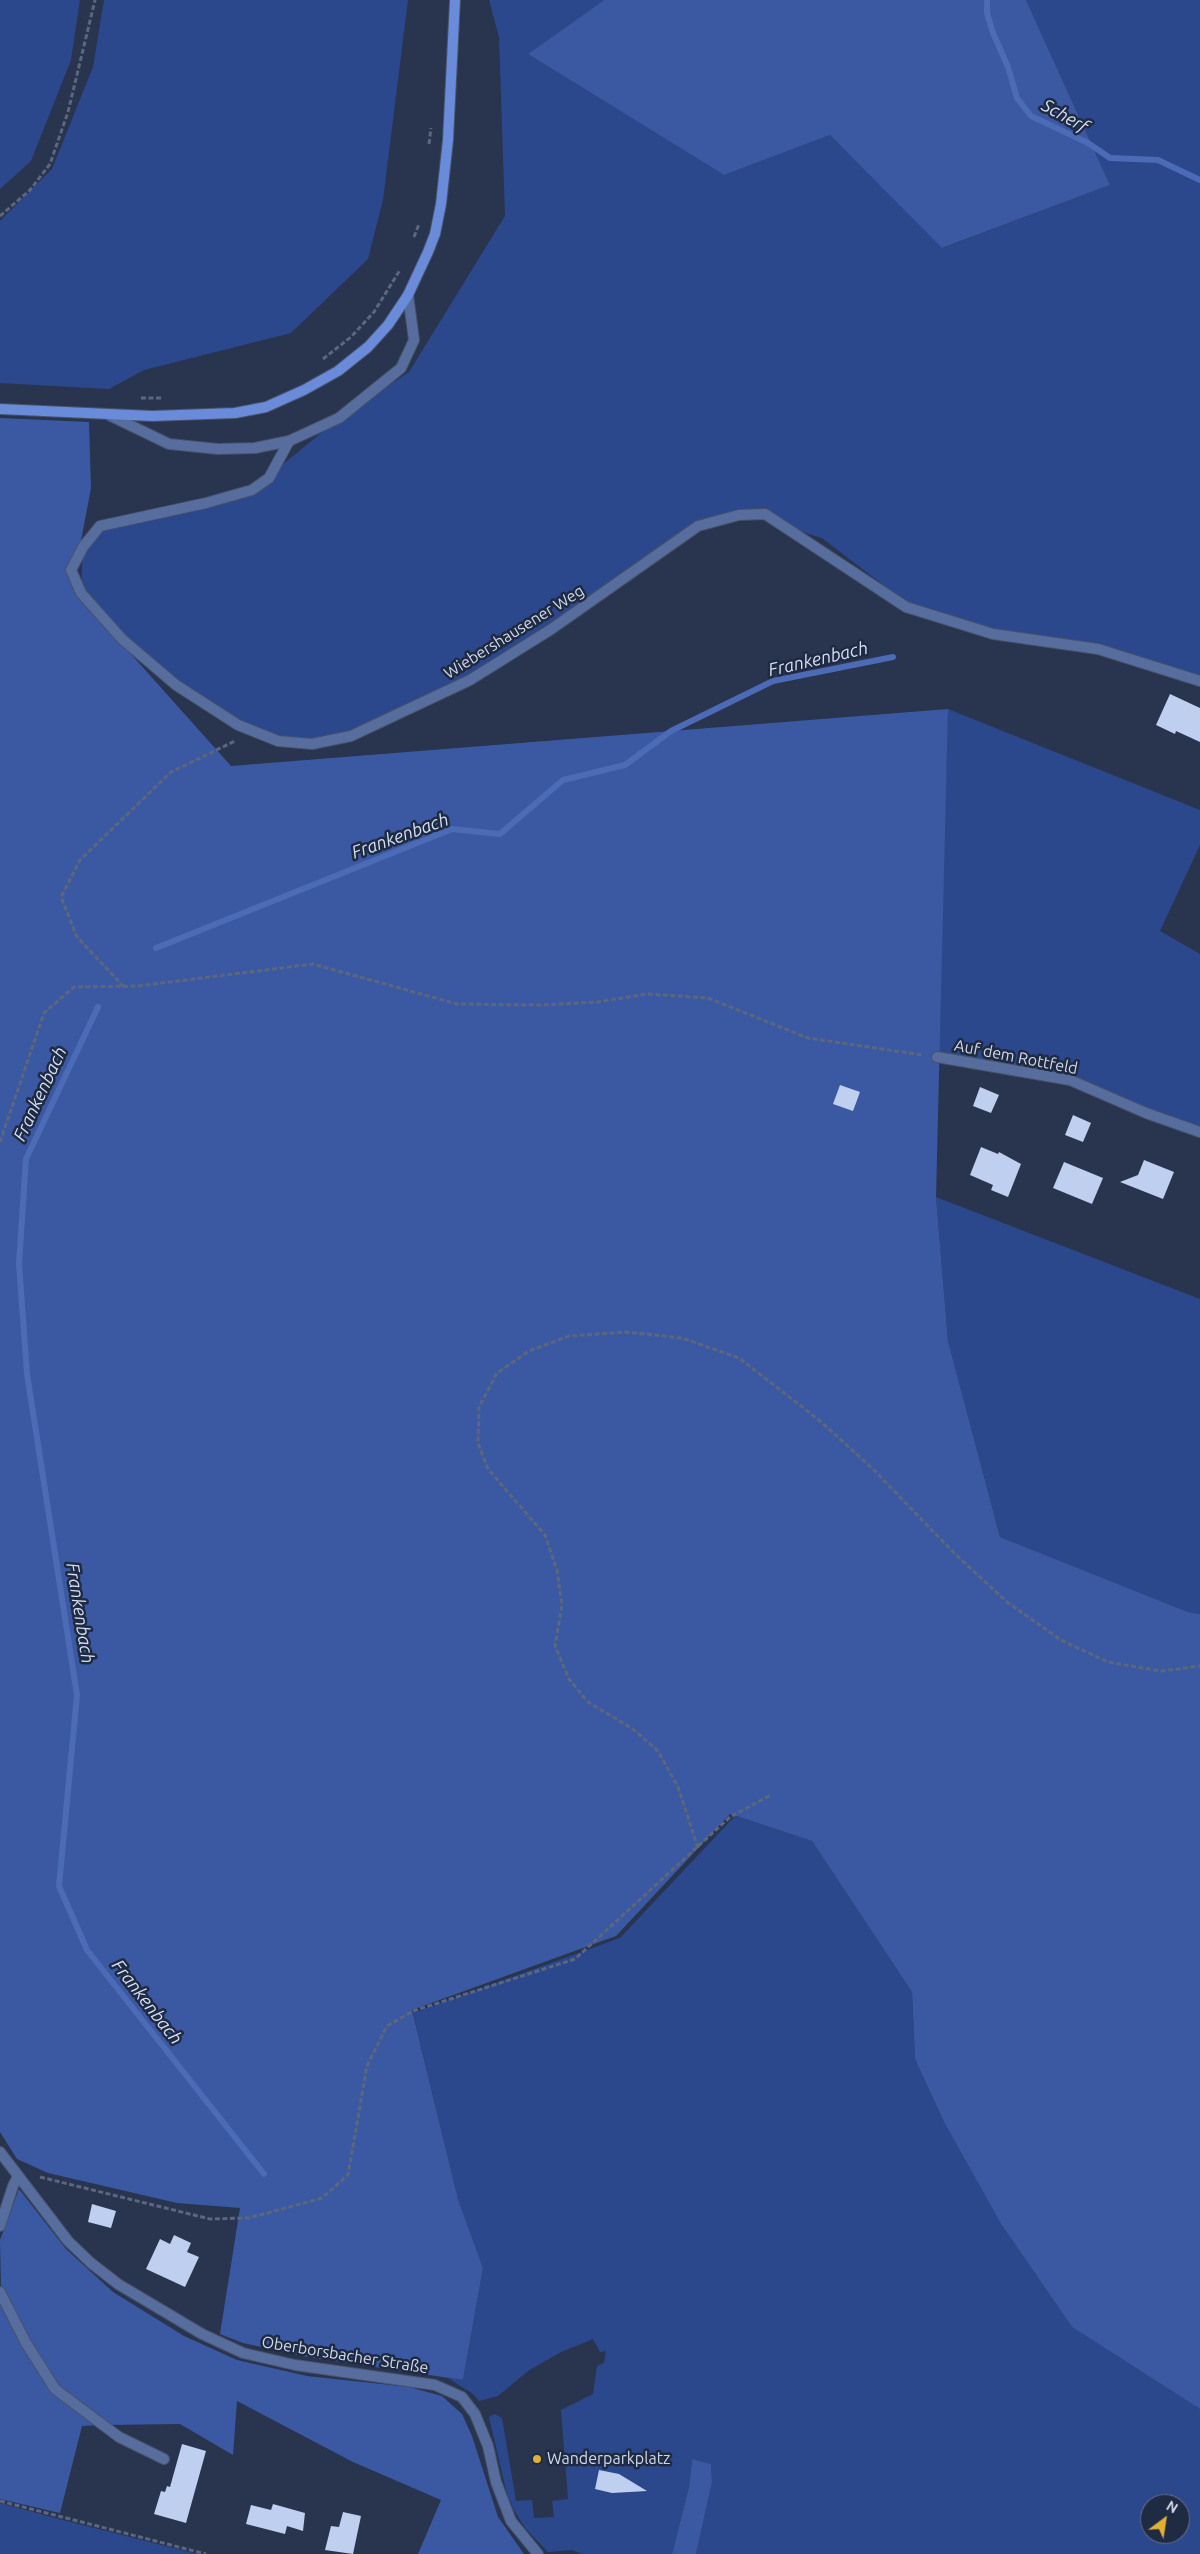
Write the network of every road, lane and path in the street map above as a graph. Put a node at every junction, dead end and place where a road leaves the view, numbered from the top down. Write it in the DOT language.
graph roads {
  1 [pos="95,0"];
  2 [pos="455,0"];
  3 [pos="431,125"];
  4 [pos="429,152"];
  5 [pos="0,216"];
  6 [pos="421,218"];
  7 [pos="412,245"];
  8 [pos="402,266"];
  9 [pos="408,295"];
  10 [pos="318,363"];
  11 [pos="137,398"];
  12 [pos="166,398"];
  13 [pos="0,409"];
  14 [pos="109,415"];
  15 [pos="289,441"];
  16 [pos="1200,681"];
  17 [pos="260,733"];
  18 [pos="124,987"];
  19 [pos="937,1057"];
  20 [pos="1200,1132"];
  21 [pos="0,1142"];
  22 [pos="1200,1666"];
  23 [pos="771,1795"];
  24 [pos="698,1848"];
  25 [pos="0,2152"];
  26 [pos="18,2176"];
  27 [pos="0,2226"];
  28 [pos="0,2292"];
  29 [pos="164,2458"];
  30 [pos="0,2501"];
  31 [pos="206,2554"];
  32 [pos="538,2554"];
  1 -- 5 [label="path"];
  2 -- 9 [label="main road"];
  3 -- 4 [label="path"];
  6 -- 7 [label="path"];
  8 -- 10 [label="path"];
  9 -- 14 [label="main road"];
  9 -- 15 [label="street"];
  11 -- 12 [label="path"];
  13 -- 14 [label="main road"];
  14 -- 15 [label="street"];
  15 -- 17 [label="street, Wiebershausener Weg"];
  16 -- 17 [label="street, Wiebershausener Weg"];
  17 -- 18 [label="path"];
  18 -- 19 [label="path"];
  18 -- 21 [label="path"];
  19 -- 20 [label="street, Auf dem Rottfeld"];
  22 -- 24 [label="path"];
  23 -- 24 [label="path"];
  24 -- 26 [label="path"];
  25 -- 26 [label="street, Oberborsbacher Straße"];
  26 -- 27 [label="street"];
  26 -- 32 [label="street, Oberborsbacher Straße"];
  28 -- 29 [label="street"];
  30 -- 31 [label="path"];
}
